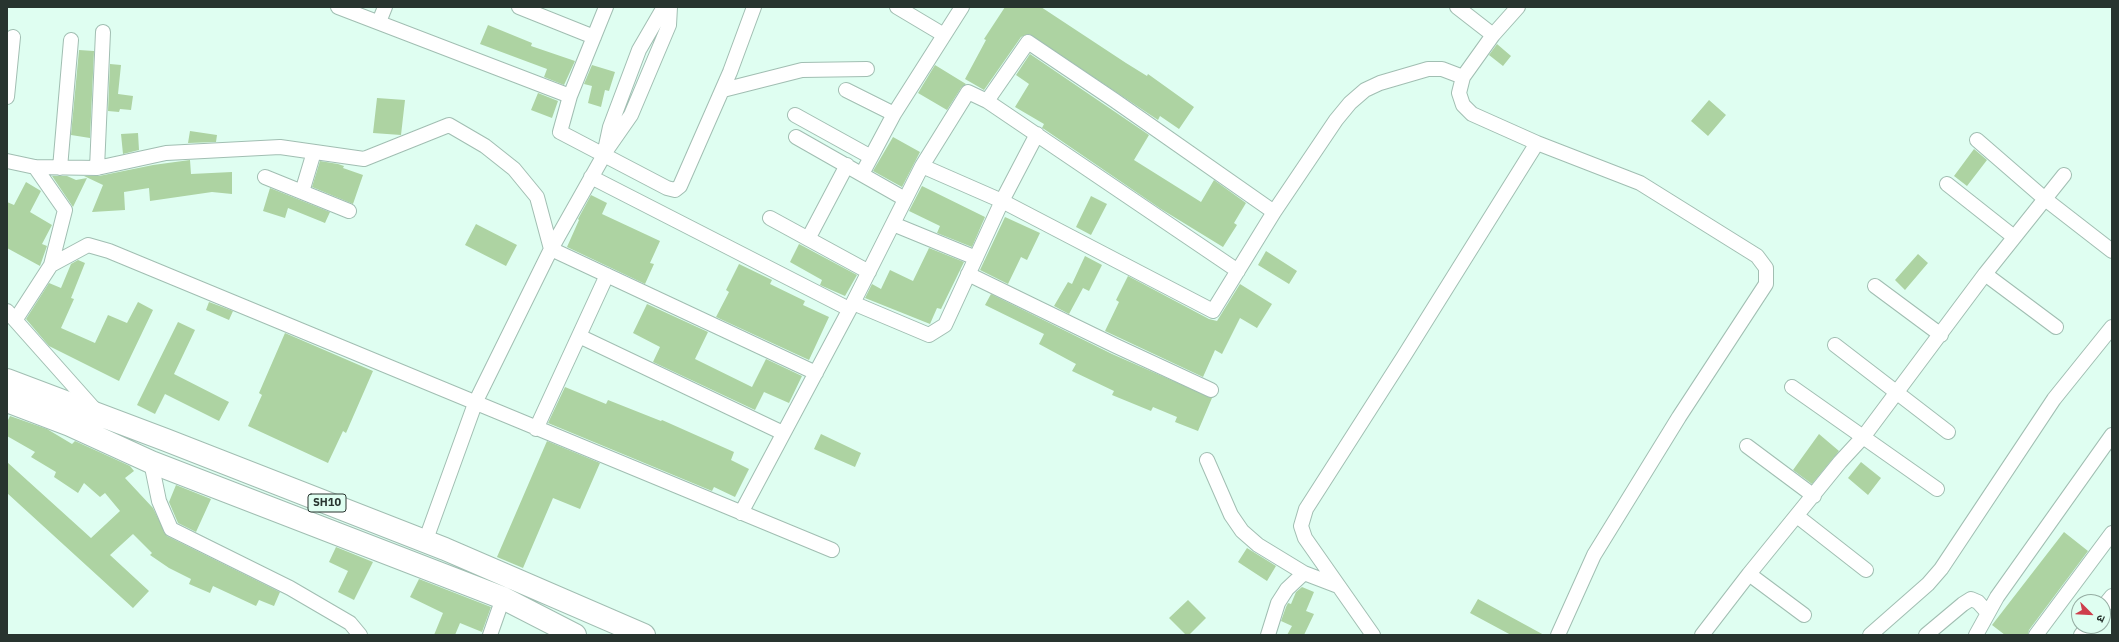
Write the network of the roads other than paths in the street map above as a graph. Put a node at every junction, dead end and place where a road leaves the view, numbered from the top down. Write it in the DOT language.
graph roads {
  1 [pos="338,7"];
  2 [pos="385,7"];
  3 [pos="519,7"];
  4 [pos="606,7"];
  5 [pos="664,7"];
  6 [pos="670,7"];
  7 [pos="754,7"];
  8 [pos="897,7"];
  9 [pos="962,7"];
  10 [pos="1457,7"];
  11 [pos="1518,7"];
  12 [pos="379,22"];
  13 [pos="103,32"];
  14 [pos="944,35"];
  15 [pos="1493,35"];
  16 [pos="594,36"];
  17 [pos="12,37"];
  18 [pos="71,40"];
  19 [pos="867,69"];
  20 [pos="1463,77"];
  21 [pos="723,90"];
  22 [pos="846,90"];
  23 [pos="570,96"];
  24 [pos="7,97"];
  25 [pos="987,101"];
  26 [pos="795,114"];
  27 [pos="894,114"];
  28 [pos="1037,134"];
  29 [pos="796,137"];
  30 [pos="1977,140"];
  31 [pos="1537,143"];
  32 [pos="314,152"];
  33 [pos="604,155"];
  34 [pos="871,157"];
  35 [pos="7,161"];
  36 [pos="847,165"];
  37 [pos="922,166"];
  38 [pos="35,167"];
  39 [pos="60,168"];
  40 [pos="96,168"];
  41 [pos="862,174"];
  42 [pos="2064,175"];
  43 [pos="265,177"];
  44 [pos="591,177"];
  45 [pos="1947,184"];
  46 [pos="302,192"];
  47 [pos="905,199"];
  48 [pos="2045,199"];
  49 [pos="1002,201"];
  50 [pos="349,211"];
  51 [pos="1274,212"];
  52 [pos="770,218"];
  53 [pos="893,224"];
  54 [pos="2014,237"];
  55 [pos="808,239"];
  56 [pos="550,249"];
  57 [pos="2112,251"];
  58 [pos="976,258"];
  59 [pos="51,265"];
  60 [pos="1238,271"];
  61 [pos="869,272"];
  62 [pos="968,274"];
  63 [pos="1985,274"];
  64 [pos="606,275"];
  65 [pos="1875,286"];
  66 [pos="851,306"];
  67 [pos="11,315"];
  68 [pos="2056,327"];
  69 [pos="2112,327"];
  70 [pos="1941,335"];
  71 [pos="579,336"];
  72 [pos="1835,346"];
  73 [pos="816,373"];
  74 [pos="7,380"];
  75 [pos="1792,387"];
  76 [pos="1211,390"];
  77 [pos="1895,393"];
  78 [pos="7,401"];
  79 [pos="476,401"];
  80 [pos="100,415"];
  81 [pos="536,429"];
  82 [pos="1948,432"];
  83 [pos="783,433"];
  84 [pos="2112,435"];
  85 [pos="1864,436"];
  86 [pos="1747,446"];
  87 [pos="1207,460"];
  88 [pos="151,462"];
  89 [pos="1937,489"];
  90 [pos="1814,496"];
  91 [pos="741,514"];
  92 [pos="1797,516"];
  93 [pos="2112,533"];
  94 [pos="425,542"];
  95 [pos="832,550"];
  96 [pos="1866,570"];
  97 [pos="1304,573"];
  98 [pos="1748,574"];
  99 [pos="1338,586"];
  100 [pos="503,598"];
  101 [pos="1987,612"];
  102 [pos="1804,615"];
  103 [pos="360,635"];
  104 [pos="490,635"];
  105 [pos="575,635"];
  106 [pos="644,635"];
  107 [pos="1268,635"];
  108 [pos="1373,635"];
  109 [pos="1558,635"];
  110 [pos="1702,635"];
  111 [pos="1870,635"];
  112 [pos="1926,635"];
  113 [pos="1976,635"];
  114 [pos="2036,635"];
  1 -- 12 [label="street"];
  2 -- 12 [label="street"];
  3 -- 16 [label="street"];
  4 -- 16 [label="street"];
  5 -- 33 [label="street"];
  6 -- 33 [label="street"];
  7 -- 21 [label="street"];
  8 -- 14 [label="street"];
  9 -- 14 [label="street"];
  10 -- 15 [label="street"];
  11 -- 15 [label="street"];
  12 -- 23 [label="street"];
  13 -- 40 [label="street"];
  14 -- 27 [label="street"];
  15 -- 20 [label="street"];
  16 -- 23 [label="street"];
  17 -- 24 [label="street"];
  18 -- 39 [label="street"];
  19 -- 21 [label="street"];
  20 -- 31 [label="street"];
  20 -- 51 [label="street"];
  21 -- 33 [label="street"];
  22 -- 27 [label="street"];
  23 -- 33 [label="street"];
  25 -- 28 [label="street"];
  25 -- 37 [label="street"];
  25 -- 51 [label="street"];
  26 -- 34 [label="street"];
  27 -- 34 [label="street"];
  28 -- 49 [label="street"];
  28 -- 60 [label="street"];
  29 -- 36 [label="street"];
  30 -- 48 [label="street"];
  31 -- 99 [label="street"];
  31 -- 109 [label="street"];
  32 -- 40 [label="street"];
  32 -- 46 [label="street"];
  32 -- 56 [label="street"];
  33 -- 44 [label="street"];
  34 -- 41 [label="street"];
  35 -- 38 [label="street"];
  36 -- 41 [label="street"];
  36 -- 55 [label="street"];
  37 -- 47 [label="street"];
  37 -- 49 [label="street"];
  38 -- 39 [label="street"];
  38 -- 59 [label="street"];
  39 -- 40 [label="street"];
  41 -- 47 [label="street"];
  42 -- 48 [label="street"];
  43 -- 46 [label="street"];
  44 -- 56 [label="street"];
  44 -- 66 [label="street"];
  45 -- 54 [label="street"];
  46 -- 50 [label="street"];
  47 -- 53 [label="street"];
  48 -- 54 [label="street"];
  48 -- 57 [label="street"];
  49 -- 58 [label="street"];
  49 -- 60 [label="street"];
  51 -- 60 [label="street"];
  52 -- 55 [label="street"];
  53 -- 58 [label="street"];
  53 -- 61 [label="street"];
  54 -- 63 [label="street"];
  55 -- 61 [label="street"];
  56 -- 64 [label="street"];
  56 -- 79 [label="street"];
  58 -- 62 [label="street"];
  59 -- 67 [label="street"];
  59 -- 79 [label="street"];
  61 -- 66 [label="street"];
  62 -- 66 [label="street"];
  62 -- 76 [label="street"];
  63 -- 68 [label="street"];
  63 -- 70 [label="street"];
  64 -- 71 [label="street"];
  64 -- 73 [label="street"];
  65 -- 70 [label="street"];
  66 -- 73 [label="street"];
  67 -- 80 [label="street"];
  69 -- 111 [label="street"];
  70 -- 77 [label="street"];
  71 -- 81 [label="street"];
  71 -- 83 [label="street"];
  72 -- 77 [label="street"];
  73 -- 83 [label="street"];
  74 -- 80 [label="main road, SH10"];
  75 -- 85 [label="street"];
  77 -- 82 [label="street"];
  77 -- 85 [label="street"];
  78 -- 88 [label="main road, SH10"];
  79 -- 81 [label="street"];
  79 -- 94 [label="street"];
  80 -- 94 [label="main road, SH10"];
  81 -- 91 [label="street"];
  83 -- 91 [label="street"];
  84 -- 101 [label="street"];
  85 -- 89 [label="street"];
  85 -- 90 [label="street"];
  86 -- 90 [label="street"];
  87 -- 97 [label="street"];
  88 -- 100 [label="main road, SH10"];
  88 -- 103 [label="street"];
  90 -- 92 [label="street"];
  91 -- 95 [label="street"];
  92 -- 96 [label="street"];
  92 -- 98 [label="street"];
  93 -- 114 [label="street"];
  94 -- 106 [label="main road, SH10"];
  97 -- 99 [label="street"];
  97 -- 107 [label="street"];
  98 -- 102 [label="street"];
  98 -- 110 [label="street"];
  99 -- 108 [label="street"];
  100 -- 104 [label="street"];
  100 -- 105 [label="main road, SH10"];
  101 -- 112 [label="street"];
  101 -- 113 [label="street"];
}
